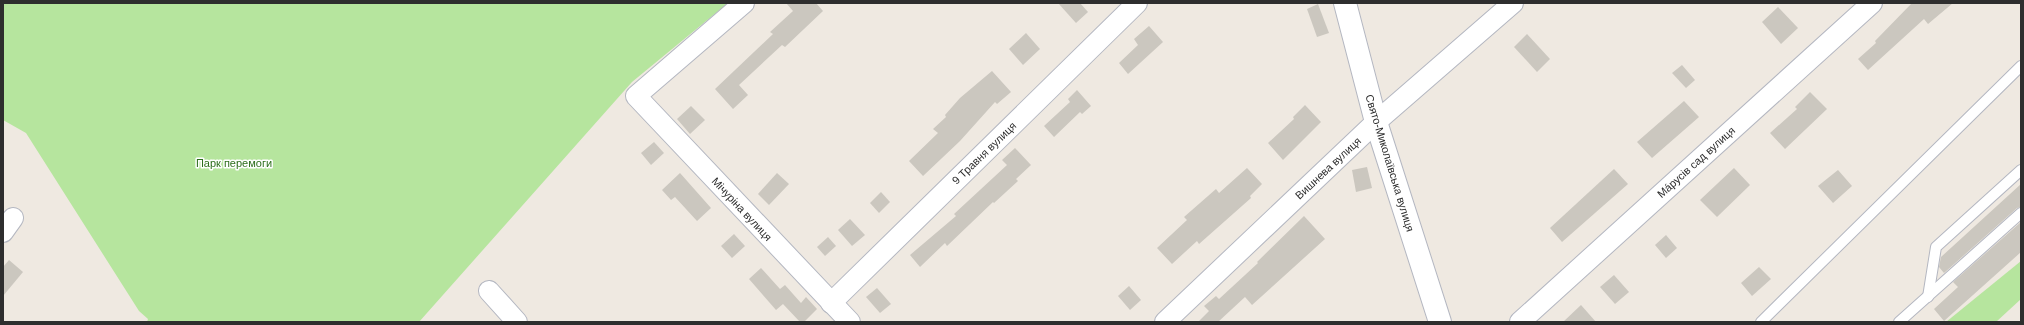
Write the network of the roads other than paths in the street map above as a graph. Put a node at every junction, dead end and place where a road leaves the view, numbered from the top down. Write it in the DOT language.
graph roads {
  1 [pos="744,3"];
  2 [pos="1137,3"];
  3 [pos="1345,3"];
  4 [pos="1513,3"];
  5 [pos="1872,3"];
  6 [pos="2021,66"];
  7 [pos="1376,122"];
  8 [pos="2021,170"];
  9 [pos="2021,213"];
  10 [pos="488,290"];
  11 [pos="1928,296"];
  12 [pos="831,303"];
  13 [pos="517,322"];
  14 [pos="850,322"];
  15 [pos="1165,322"];
  16 [pos="1440,322"];
  17 [pos="1520,322"];
  18 [pos="1761,322"];
  19 [pos="1899,322"];
  1 -- 12 [label="street, Мічуріна вулиця"];
  2 -- 12 [label="street, 9 Травня вулиця"];
  3 -- 7 [label="street, Свято-Миколаївська вулиця"];
  4 -- 7 [label="street, Вишнева вулиця"];
  5 -- 17 [label="street, Мáрусів сад вулиця"];
  6 -- 18 [label="lane"];
  7 -- 15 [label="street, Вишнева вулиця"];
  7 -- 16 [label="street, Свято-Миколаївська вулиця"];
  8 -- 11 [label="lane"];
  9 -- 11 [label="lane"];
  10 -- 13 [label="street"];
  11 -- 19 [label="lane"];
  12 -- 14 [label="street, Мічуріна вулиця"];
}
